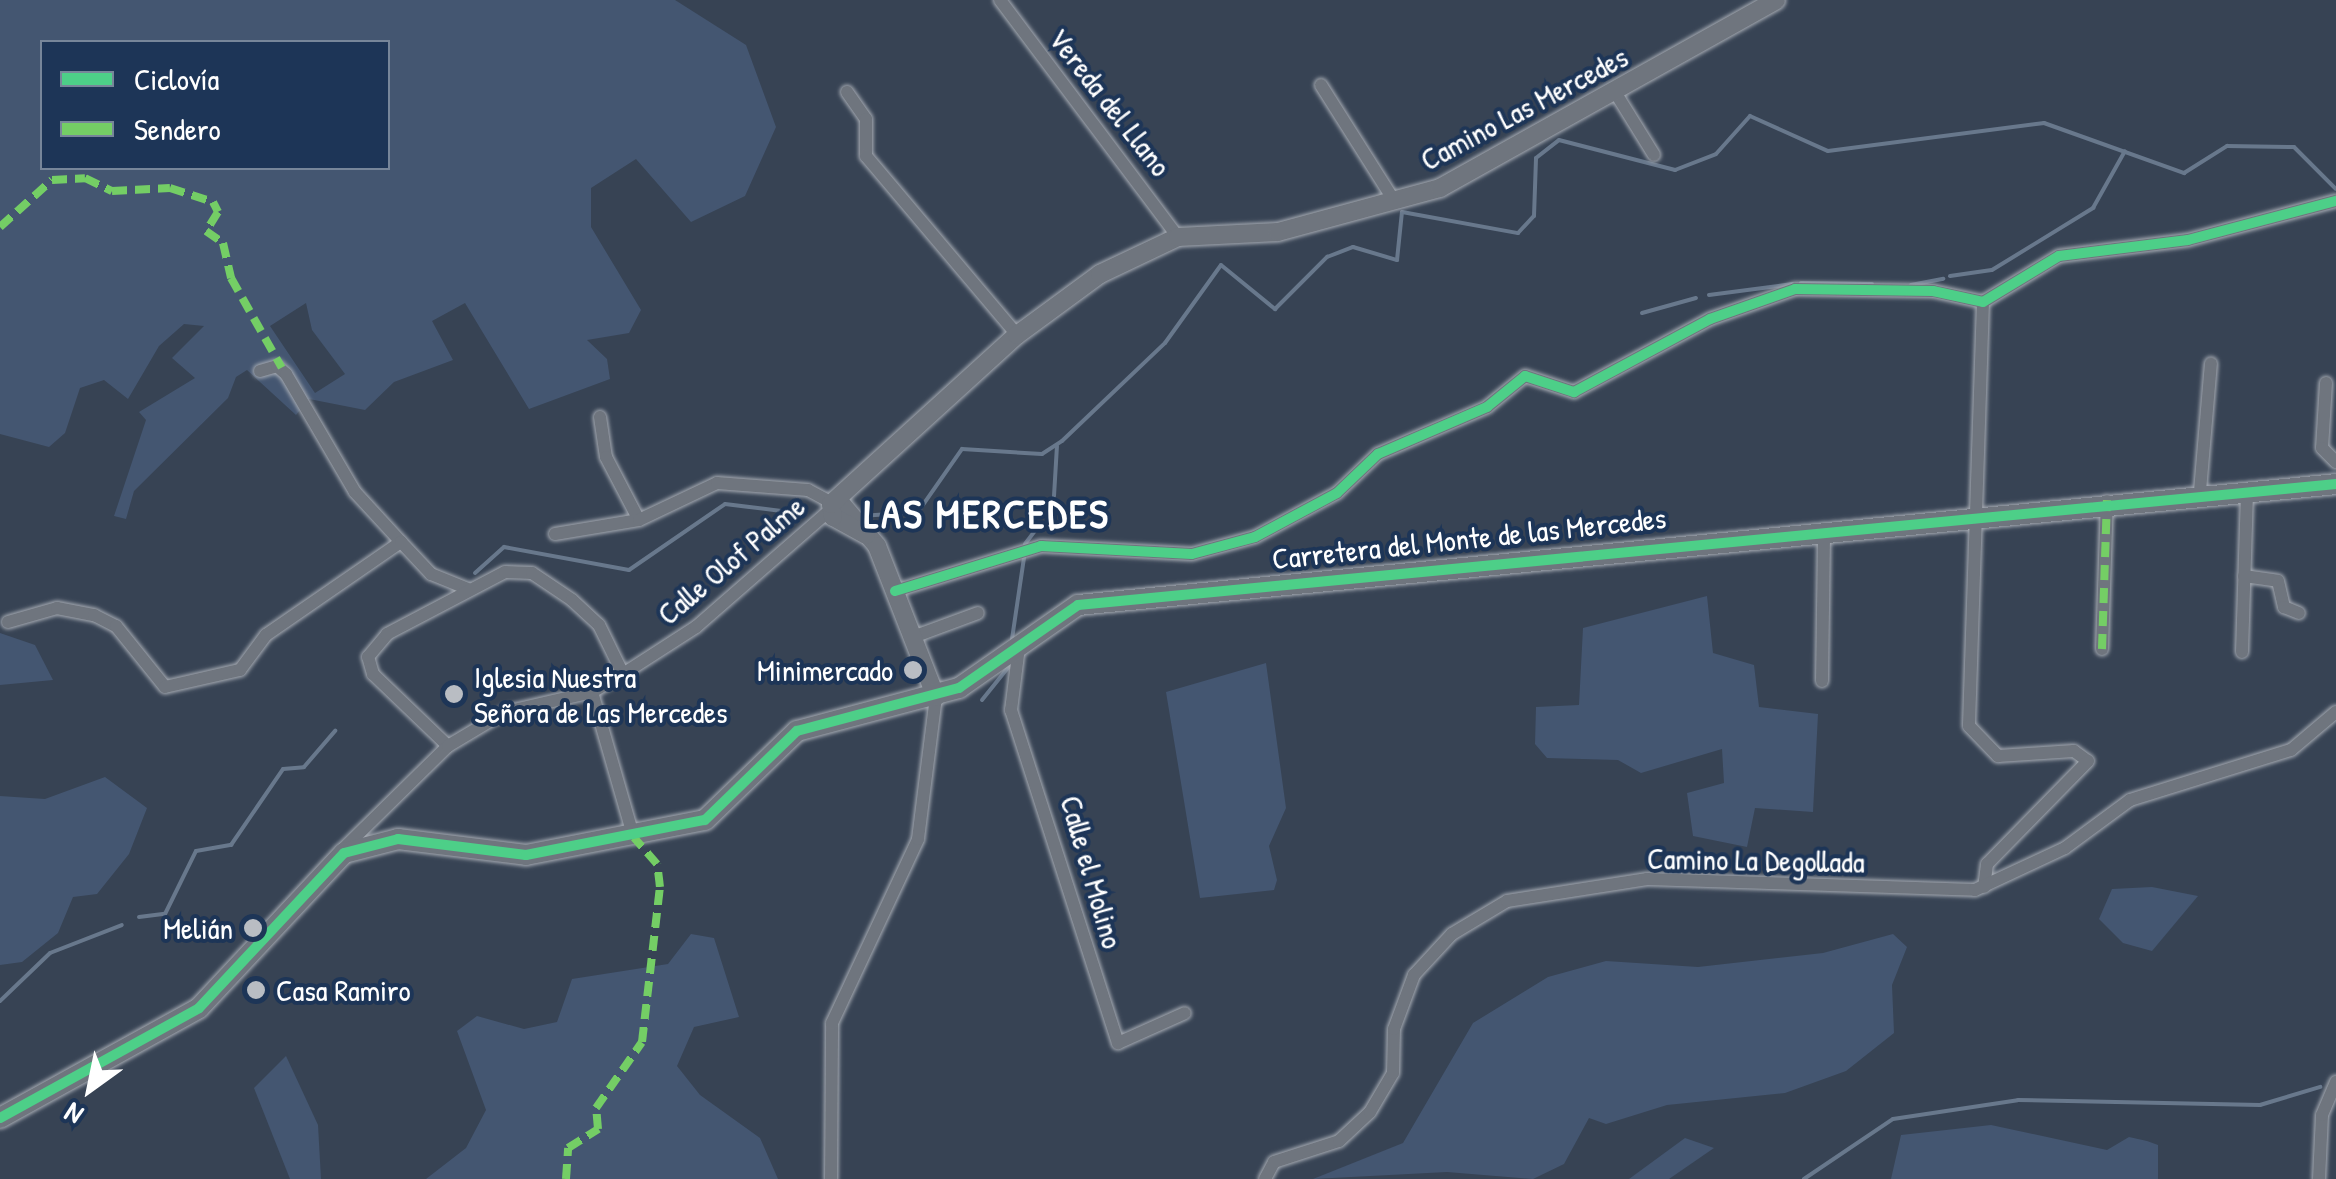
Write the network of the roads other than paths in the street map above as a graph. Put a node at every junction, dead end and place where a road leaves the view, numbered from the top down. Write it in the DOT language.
graph roads {
  1 [pos="1000,0"];
  2 [pos="1776,0"];
  3 [pos="1322,85"];
  4 [pos="847,92"];
  5 [pos="1615,92"];
  6 [pos="1654,156"];
  7 [pos="2336,201"];
  8 [pos="1396,202"];
  9 [pos="1178,236"];
  10 [pos="1984,302"];
  11 [pos="1018,335"];
  12 [pos="2211,363"];
  13 [pos="260,371"];
  14 [pos="2326,383"];
  15 [pos="600,417"];
  16 [pos="2336,462"];
  17 [pos="2336,484"];
  18 [pos="2247,486"];
  19 [pos="2200,491"];
  20 [pos="2107,500"];
  21 [pos="837,510"];
  22 [pos="1978,513"];
  23 [pos="639,520"];
  24 [pos="1824,528"];
  25 [pos="555,534"];
  26 [pos="401,542"];
  27 [pos="2244,576"];
  28 [pos="468,589"];
  29 [pos="895,591"];
  30 [pos="2299,612"];
  31 [pos="978,613"];
  32 [pos="8,622"];
  33 [pos="914,637"];
  34 [pos="1019,647"];
  35 [pos="2102,649"];
  36 [pos="2242,652"];
  37 [pos="623,674"];
  38 [pos="1822,680"];
  39 [pos="592,692"];
  40 [pos="936,698"];
  41 [pos="2336,712"];
  42 [pos="448,746"];
  43 [pos="634,838"];
  44 [pos="336,860"];
  45 [pos="1984,887"];
  46 [pos="1185,1013"];
  47 [pos="2336,1082"];
  48 [pos="0,1118"];
  49 [pos="831,1179"];
  50 [pos="1265,1179"];
  51 [pos="2319,1179"];
  1 -- 9 [label="street, Vereda del Llano"];
  2 -- 5 [label="main road, Camino Las Mercedes"];
  3 -- 8 [label="street"];
  4 -- 11 [label="street"];
  5 -- 6 [label="street"];
  5 -- 8 [label="main road, Camino Las Mercedes"];
  7 -- 10 [label="street"];
  8 -- 9 [label="main road, Camino Las Mercedes"];
  9 -- 11 [label="main road, Camino Las Mercedes"];
  10 -- 22 [label="street"];
  10 -- 29 [label="street"];
  11 -- 21 [label="main road, Camino Las Mercedes"];
  12 -- 19 [label="street"];
  13 -- 26 [label="street"];
  14 -- 16 [label="street"];
  15 -- 23 [label="street"];
  17 -- 18 [label="main road, Carretera del Monte de las Mercedes"];
  18 -- 19 [label="main road, Carretera del Monte de las Mercedes"];
  18 -- 27 [label="street"];
  19 -- 20 [label="main road, Carretera del Monte de las Mercedes"];
  20 -- 22 [label="main road, Carretera del Monte de las Mercedes"];
  20 -- 35 [label="street"];
  21 -- 23 [label="street"];
  21 -- 29 [label="main road"];
  21 -- 37 [label="street, Calle Olof Palme"];
  22 -- 24 [label="main road, Carretera del Monte de las Mercedes"];
  22 -- 45 [label="street"];
  23 -- 25 [label="street"];
  24 -- 34 [label="main road, Carretera del Monte de las Mercedes"];
  24 -- 38 [label="street"];
  26 -- 28 [label="street"];
  26 -- 32 [label="street"];
  27 -- 30 [label="street"];
  27 -- 36 [label="street"];
  28 -- 37 [label="street"];
  28 -- 42 [label="street"];
  29 -- 33 [label="main road"];
  31 -- 33 [label="street"];
  33 -- 40 [label="main road"];
  34 -- 40 [label="main road, Carretera del Monte de las Mercedes"];
  34 -- 46 [label="street, Calle el Molino"];
  37 -- 39 [label="street, Calle Olof Palme"];
  39 -- 42 [label="street, Calle Olof Palme"];
  39 -- 43 [label="street"];
  40 -- 43 [label="main road, Carretera del Monte de las Mercedes"];
  40 -- 49 [label="street"];
  41 -- 45 [label="street"];
  42 -- 44 [label="street, Calle Olof Palme"];
  43 -- 44 [label="main road, Carretera del Monte de las Mercedes"];
  44 -- 48 [label="main road, Carretera del Monte de las Mercedes"];
  45 -- 50 [label="street, Camino La Degollada"];
  47 -- 51 [label="street"];
}
